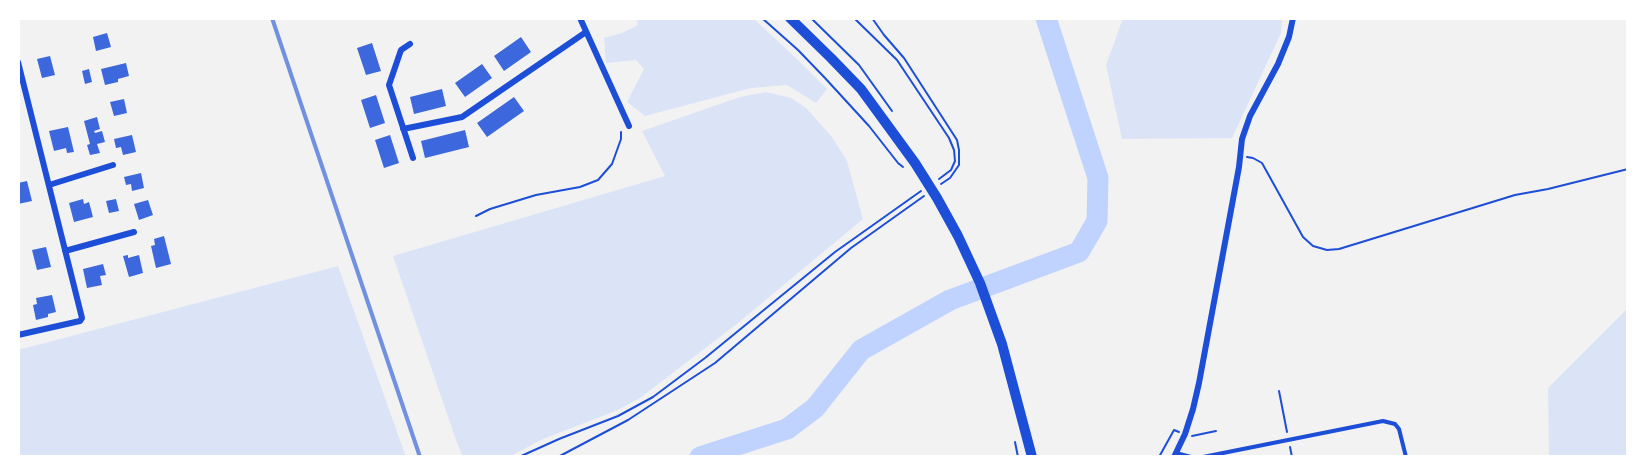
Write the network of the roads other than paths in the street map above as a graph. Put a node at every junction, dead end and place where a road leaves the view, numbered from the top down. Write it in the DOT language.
graph roads {
  1 [pos="580,18"];
  2 [pos="790,18"];
  3 [pos="1293,18"];
  4 [pos="586,32"];
  5 [pos="410,45"];
  6 [pos="18,62"];
  7 [pos="629,126"];
  8 [pos="403,129"];
  9 [pos="412,158"];
  10 [pos="113,165"];
  11 [pos="49,185"];
  12 [pos="134,232"];
  13 [pos="65,251"];
  14 [pos="18,335"];
  15 [pos="1175,455"];
  16 [pos="1032,457"];
  17 [pos="1191,457"];
  18 [pos="1203,457"];
  19 [pos="1406,457"];
  1 -- 4 [label="street"];
  2 -- 16 [label="main road"];
  3 -- 15 [label="street"];
  4 -- 7 [label="street"];
  4 -- 8 [label="street"];
  5 -- 8 [label="street"];
  6 -- 11 [label="street"];
  8 -- 9 [label="street"];
  10 -- 11 [label="street"];
  11 -- 13 [label="street"];
  12 -- 13 [label="street"];
  13 -- 14 [label="street"];
  15 -- 17 [label="lane"];
  18 -- 19 [label="lane"];
}
